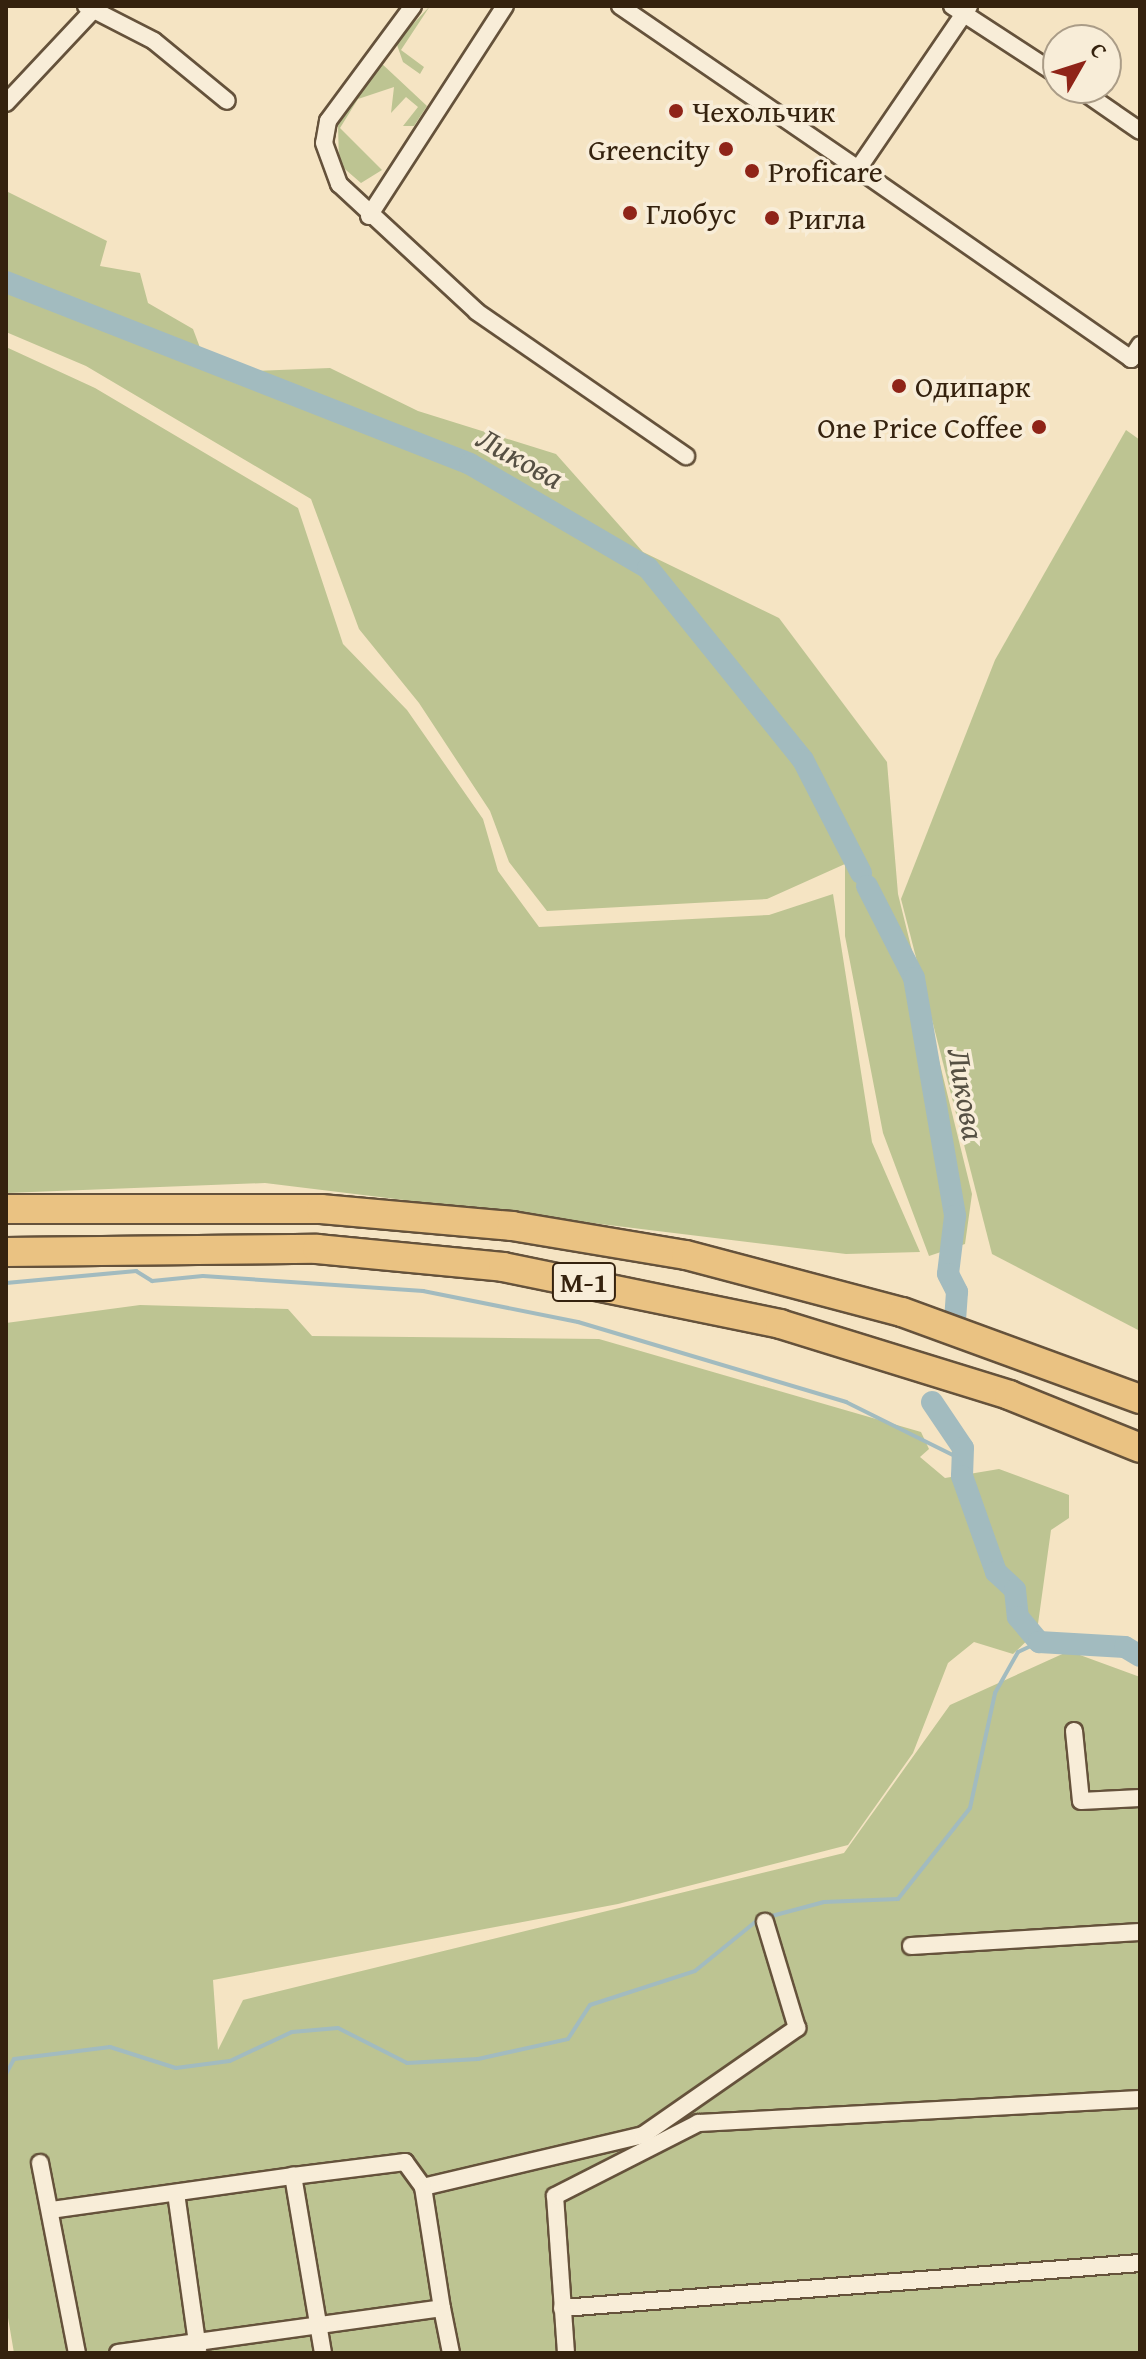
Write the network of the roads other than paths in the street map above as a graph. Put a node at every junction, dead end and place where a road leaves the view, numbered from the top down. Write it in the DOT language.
graph roads {
  1 [pos="413,6"];
  2 [pos="505,6"];
  3 [pos="620,6"];
  4 [pos="92,7"];
  5 [pos="962,9"];
  6 [pos="1042,64"];
  7 [pos="227,101"];
  8 [pos="6,103"];
  9 [pos="1101,104"];
  10 [pos="1140,131"];
  11 [pos="858,169"];
  12 [pos="369,216"];
  13 [pos="1140,345"];
  14 [pos="686,456"];
  15 [pos="6,1209"];
  16 [pos="6,1252"];
  17 [pos="1140,1399"];
  18 [pos="1140,1448"];
  19 [pos="1074,1731"];
  20 [pos="1140,1798"];
  21 [pos="765,1922"];
  22 [pos="1140,1932"];
  23 [pos="911,1946"];
  24 [pos="1140,2099"];
  25 [pos="40,2163"];
  26 [pos="293,2176"];
  27 [pos="423,2187"];
  28 [pos="176,2193"];
  29 [pos="51,2210"];
  30 [pos="1140,2263"];
  31 [pos="442,2308"];
  32 [pos="562,2308"];
  33 [pos="318,2325"];
  34 [pos="198,2348"];
  35 [pos="77,2353"];
  36 [pos="118,2353"];
  37 [pos="323,2353"];
  38 [pos="451,2353"];
  39 [pos="566,2353"];
  1 -- 12 [label="street"];
  2 -- 12 [label="street"];
  3 -- 11 [label="street"];
  4 -- 7 [label="street"];
  4 -- 8 [label="street"];
  5 -- 6 [label="street"];
  5 -- 11 [label="street"];
  9 -- 10 [label="street"];
  11 -- 13 [label="street"];
  12 -- 14 [label="street"];
  15 -- 17 [label="highway, М-1"];
  16 -- 18 [label="highway, М-1"];
  19 -- 20 [label="street"];
  21 -- 27 [label="street"];
  22 -- 23 [label="street"];
  24 -- 32 [label="street"];
  25 -- 29 [label="street"];
  26 -- 27 [label="street"];
  26 -- 28 [label="street"];
  26 -- 33 [label="street"];
  27 -- 31 [label="street"];
  28 -- 29 [label="street"];
  28 -- 34 [label="street"];
  29 -- 35 [label="street"];
  30 -- 32 [label="street"];
  31 -- 33 [label="street"];
  31 -- 38 [label="street"];
  32 -- 39 [label="street"];
  33 -- 34 [label="street"];
  33 -- 37 [label="street"];
  34 -- 36 [label="street"];
}
